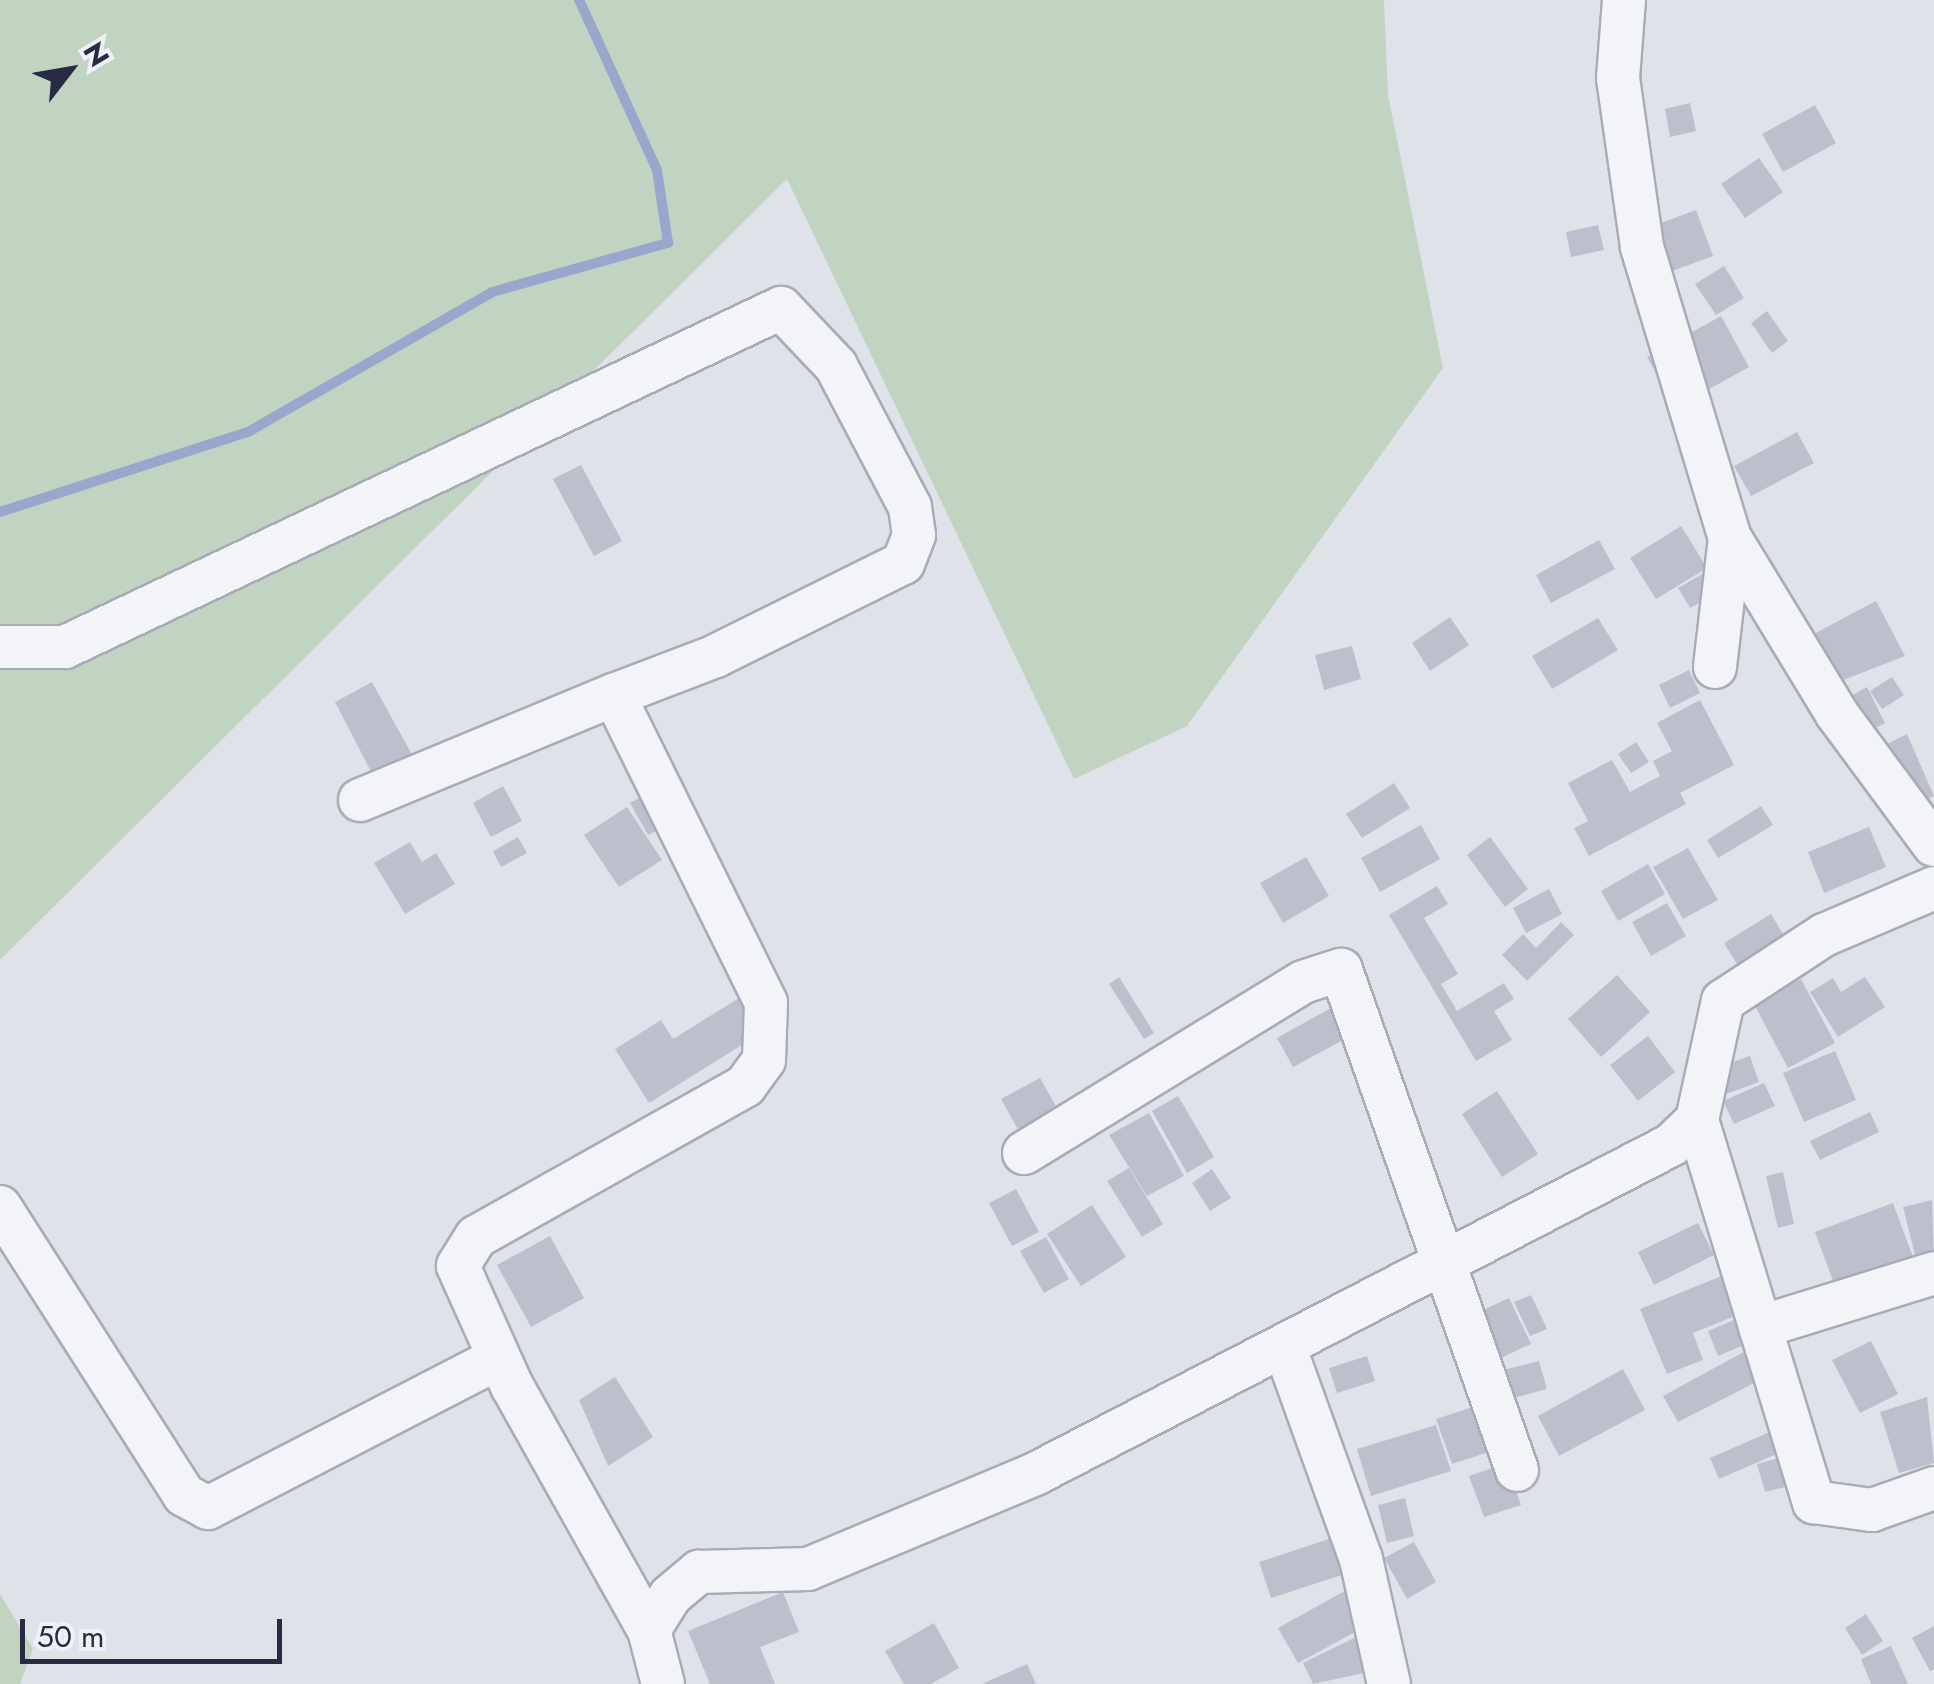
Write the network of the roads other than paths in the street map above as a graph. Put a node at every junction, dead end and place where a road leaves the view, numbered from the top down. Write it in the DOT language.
graph roads {
  1 [pos="1624,0"];
  2 [pos="1730,538"];
  3 [pos="0,646"];
  4 [pos="1715,667"];
  5 [pos="614,695"];
  6 [pos="360,800"];
  7 [pos="1934,845"];
  8 [pos="1934,888"];
  9 [pos="1697,1120"];
  10 [pos="1024,1153"];
  11 [pos="0,1206"];
  12 [pos="1448,1266"];
  13 [pos="1934,1273"];
  14 [pos="1760,1327"];
  15 [pos="1286,1351"];
  16 [pos="498,1358"];
  17 [pos="1517,1470"];
  18 [pos="1934,1488"];
  19 [pos="649,1630"];
  20 [pos="663,1684"];
  21 [pos="1389,1684"];
  1 -- 2 [label="street"];
  2 -- 4 [label="street"];
  2 -- 7 [label="street"];
  3 -- 5 [label="street"];
  5 -- 6 [label="street"];
  5 -- 16 [label="street"];
  8 -- 9 [label="street"];
  9 -- 12 [label="street"];
  9 -- 14 [label="street"];
  10 -- 12 [label="street"];
  11 -- 16 [label="street"];
  12 -- 15 [label="street"];
  12 -- 17 [label="street"];
  13 -- 14 [label="street"];
  14 -- 18 [label="street"];
  15 -- 19 [label="street"];
  15 -- 21 [label="street"];
  16 -- 19 [label="street"];
  19 -- 20 [label="street"];
}
